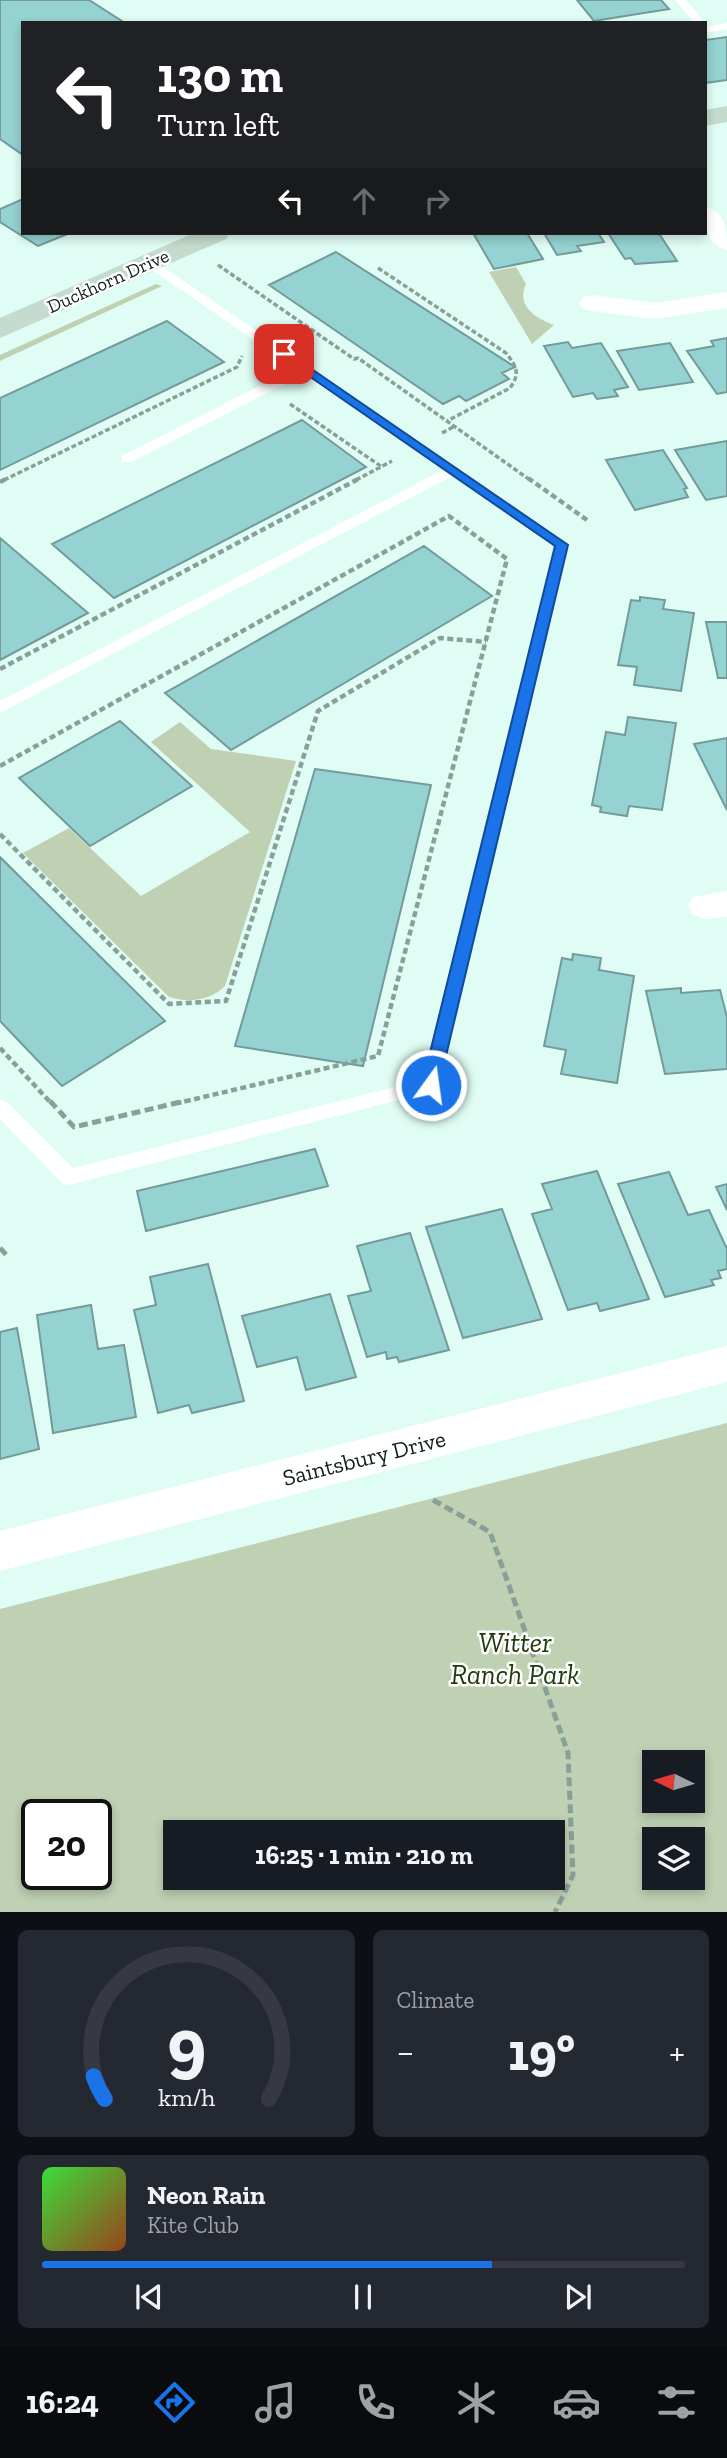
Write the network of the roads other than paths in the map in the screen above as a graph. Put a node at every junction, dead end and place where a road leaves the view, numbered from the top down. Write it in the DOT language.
graph roads {
  1 [pos="680,0"];
  2 [pos="697,21"];
  3 [pos="727,26"];
  4 [pos="707,30"];
  5 [pos="727,114"];
  6 [pos="707,118"];
  7 [pos="707,217"];
  8 [pos="211,235"];
  9 [pos="727,243"];
  10 [pos="150,261"];
  11 [pos="727,300"];
  12 [pos="592,303"];
  13 [pos="3,325"];
  14 [pos="305,368"];
  15 [pos="127,459"];
  16 [pos="453,470"];
  17 [pos="0,708"];
  18 [pos="0,1107"];
  19 [pos="727,1364"];
  20 [pos="0,1551"];
  1 -- 2 [label="lane"];
  3 -- 4 [label="lane"];
  5 -- 6 [label="street"];
  7 -- 9 [label="street"];
  8 -- 10 [label="street, Duckhorn Drive"];
  10 -- 13 [label="street, Duckhorn Drive"];
  10 -- 14 [label="lane"];
  11 -- 12 [label="street"];
  14 -- 15 [label="lane"];
  14 -- 16 [label="lane"];
  16 -- 17 [label="lane"];
  16 -- 18 [label="lane"];
  19 -- 20 [label="street, Saintsbury Drive"];
}
